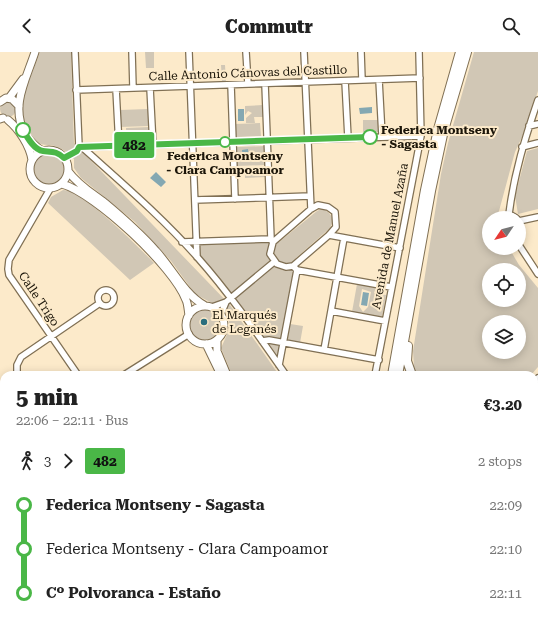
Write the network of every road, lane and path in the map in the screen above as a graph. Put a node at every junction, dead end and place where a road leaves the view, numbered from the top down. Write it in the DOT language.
graph roads {
  1 [pos="35,52"];
  2 [pos="75,52"];
  3 [pos="132,52"];
  4 [pos="189,52"];
  5 [pos="246,52"];
  6 [pos="304,52"];
  7 [pos="361,52"];
  8 [pos="419,52"];
  9 [pos="460,52"];
  10 [pos="467,52"];
  11 [pos="28,70"];
  12 [pos="420,78"];
  13 [pos="362,80"];
  14 [pos="380,80"];
  15 [pos="345,81"];
  16 [pos="305,82"];
  17 [pos="248,84"];
  18 [pos="265,84"];
  19 [pos="231,85"];
  20 [pos="191,86"];
  21 [pos="133,88"];
  22 [pos="150,88"];
  23 [pos="116,89"];
  24 [pos="76,90"];
  25 [pos="3,99"];
  26 [pos="538,100"];
  27 [pos="18,109"];
  28 [pos="3,118"];
  29 [pos="538,124"];
  30 [pos="529,126"];
  31 [pos="382,136"];
  32 [pos="421,136"];
  33 [pos="348,138"];
  34 [pos="308,139"];
  35 [pos="267,141"];
  36 [pos="233,142"];
  37 [pos="193,143"];
  38 [pos="538,144"];
  39 [pos="152,145"];
  40 [pos="119,146"];
  41 [pos="522,147"];
  42 [pos="81,148"];
  43 [pos="43,151"];
  44 [pos="64,158"];
  45 [pos="32,160"];
  46 [pos="68,171"];
  47 [pos="62,184"];
  48 [pos="50,189"];
  49 [pos="310,196"];
  50 [pos="269,198"];
  51 [pos="235,199"];
  52 [pos="195,200"];
  53 [pos="311,209"];
  54 [pos="509,211"];
  55 [pos="538,217"];
  56 [pos="526,220"];
  57 [pos="329,235"];
  58 [pos="344,238"];
  59 [pos="272,240"];
  60 [pos="182,242"];
  61 [pos="197,242"];
  62 [pos="400,248"];
  63 [pos="525,255"];
  64 [pos="197,257"];
  65 [pos="274,262"];
  66 [pos="295,268"];
  67 [pos="538,274"];
  68 [pos="337,277"];
  69 [pos="391,287"];
  70 [pos="228,300"];
  71 [pos="100,303"];
  72 [pos="204,305"];
  73 [pos="212,306"];
  74 [pos="331,311"];
  75 [pos="221,314"];
  76 [pos="189,315"];
  77 [pos="385,321"];
  78 [pos="408,323"];
  79 [pos="189,334"];
  80 [pos="51,336"];
  81 [pos="217,340"];
  82 [pos="262,341"];
  83 [pos="206,344"];
  84 [pos="284,344"];
  85 [pos="324,350"];
  86 [pos="379,360"];
  87 [pos="279,365"];
  88 [pos="17,371"];
  89 [pos="75,371"];
  90 [pos="130,371"];
  91 [pos="219,371"];
  92 [pos="225,371"];
  93 [pos="283,371"];
  94 [pos="376,371"];
  95 [pos="393,371"];
  96 [pos="399,371"];
  97 [pos="411,371"];
  1 -- 11 [label="main road"];
  2 -- 24 [label="street"];
  3 -- 21 [label="street"];
  4 -- 20 [label="street"];
  5 -- 17 [label="street"];
  6 -- 16 [label="street"];
  7 -- 13 [label="street"];
  8 -- 12 [label="street, Avenida de Manuel Azaña"];
  9 -- 95 [label="highway"];
  10 -- 78 [label="highway"];
  11 -- 25 [label="main road"];
  11 -- 27 [label="main road"];
  12 -- 14 [label="street, Calle Antonio Cánovas del Castillo"];
  12 -- 32 [label="street, Avenida de Manuel Azaña"];
  13 -- 14 [label="street, Calle Antonio Cánovas del Castillo"];
  13 -- 15 [label="street, Calle Antonio Cánovas del Castillo"];
  14 -- 31 [label="street"];
  15 -- 16 [label="street, Calle Antonio Cánovas del Castillo"];
  15 -- 33 [label="street"];
  16 -- 18 [label="street, Calle Antonio Cánovas del Castillo"];
  16 -- 34 [label="street"];
  17 -- 18 [label="street, Calle Antonio Cánovas del Castillo"];
  17 -- 19 [label="street, Calle Antonio Cánovas del Castillo"];
  18 -- 35 [label="street"];
  19 -- 20 [label="street, Calle Antonio Cánovas del Castillo"];
  19 -- 36 [label="street"];
  20 -- 22 [label="street, Calle Antonio Cánovas del Castillo"];
  20 -- 37 [label="street"];
  21 -- 22 [label="street, Calle Antonio Cánovas del Castillo"];
  21 -- 23 [label="street, Calle Antonio Cánovas del Castillo"];
  22 -- 39 [label="street"];
  23 -- 24 [label="street, Calle Antonio Cánovas del Castillo"];
  23 -- 40 [label="street"];
  24 -- 42 [label="street"];
  25 -- 27 [label="main road"];
  26 -- 30 [label="street"];
  27 -- 28 [label="main road"];
  27 -- 43 [label="main road"];
  28 -- 45 [label="main road"];
  29 -- 30 [label="street"];
  30 -- 41 [label="street"];
  31 -- 32 [label="street"];
  31 -- 33 [label="street"];
  32 -- 62 [label="street, Avenida de Manuel Azaña"];
  33 -- 34 [label="street"];
  34 -- 35 [label="street"];
  34 -- 49 [label="street"];
  35 -- 36 [label="street"];
  35 -- 50 [label="street"];
  36 -- 37 [label="street"];
  36 -- 51 [label="street"];
  37 -- 39 [label="street"];
  37 -- 52 [label="street"];
  38 -- 41 [label="street"];
  39 -- 40 [label="street"];
  40 -- 42 [label="street"];
  41 -- 54 [label="street"];
  42 -- 44 [label="street"];
  42 -- 60 [label="street"];
  43 -- 44 [label="main road"];
  43 -- 45 [label="main road"];
  44 -- 46 [label="main road"];
  45 -- 48 [label="main road"];
  46 -- 47 [label="main road"];
  46 -- 72 [label="main road"];
  47 -- 48 [label="main road"];
  47 -- 76 [label="main road"];
  48 -- 80 [label="street, Calle Trigo"];
  49 -- 50 [label="street"];
  49 -- 53 [label="street"];
  50 -- 51 [label="street"];
  50 -- 59 [label="street"];
  51 -- 52 [label="street"];
  52 -- 61 [label="street"];
  53 -- 57 [label="street"];
  53 -- 59 [label="street"];
  55 -- 56 [label="street"];
  57 -- 58 [label="street"];
  57 -- 66 [label="street"];
  58 -- 62 [label="street"];
  58 -- 68 [label="street"];
  59 -- 61 [label="street"];
  59 -- 65 [label="street"];
  60 -- 61 [label="street"];
  60 -- 64 [label="street"];
  61 -- 64 [label="street"];
  62 -- 69 [label="street, Avenida de Manuel Azaña"];
  63 -- 67 [label="street"];
  64 -- 70 [label="street"];
  65 -- 66 [label="street"];
  65 -- 70 [label="street"];
  66 -- 68 [label="street"];
  66 -- 84 [label="street"];
  68 -- 69 [label="street"];
  68 -- 74 [label="street"];
  69 -- 77 [label="street, Avenida de Manuel Azaña"];
  70 -- 73 [label="street"];
  70 -- 75 [label="street"];
  70 -- 82 [label="street"];
  71 -- 80 [label="street"];
  72 -- 73 [label="main road"];
  72 -- 76 [label="main road"];
  73 -- 75 [label="main road"];
  74 -- 77 [label="street"];
  74 -- 85 [label="street"];
  75 -- 81 [label="main road"];
  76 -- 79 [label="main road"];
  77 -- 86 [label="street, Avenida de Manuel Azaña"];
  78 -- 96 [label="highway"];
  78 -- 97 [label="highway"];
  79 -- 83 [label="main road"];
  79 -- 90 [label="street"];
  80 -- 88 [label="street"];
  80 -- 89 [label="street, Calle Trigo"];
  81 -- 83 [label="main road"];
  81 -- 92 [label="main road"];
  82 -- 84 [label="street"];
  82 -- 87 [label="street"];
  83 -- 91 [label="main road"];
  84 -- 85 [label="street"];
  84 -- 87 [label="street"];
  85 -- 86 [label="street"];
  86 -- 94 [label="street, Avenida de Manuel Azaña"];
  87 -- 93 [label="street"];
}
